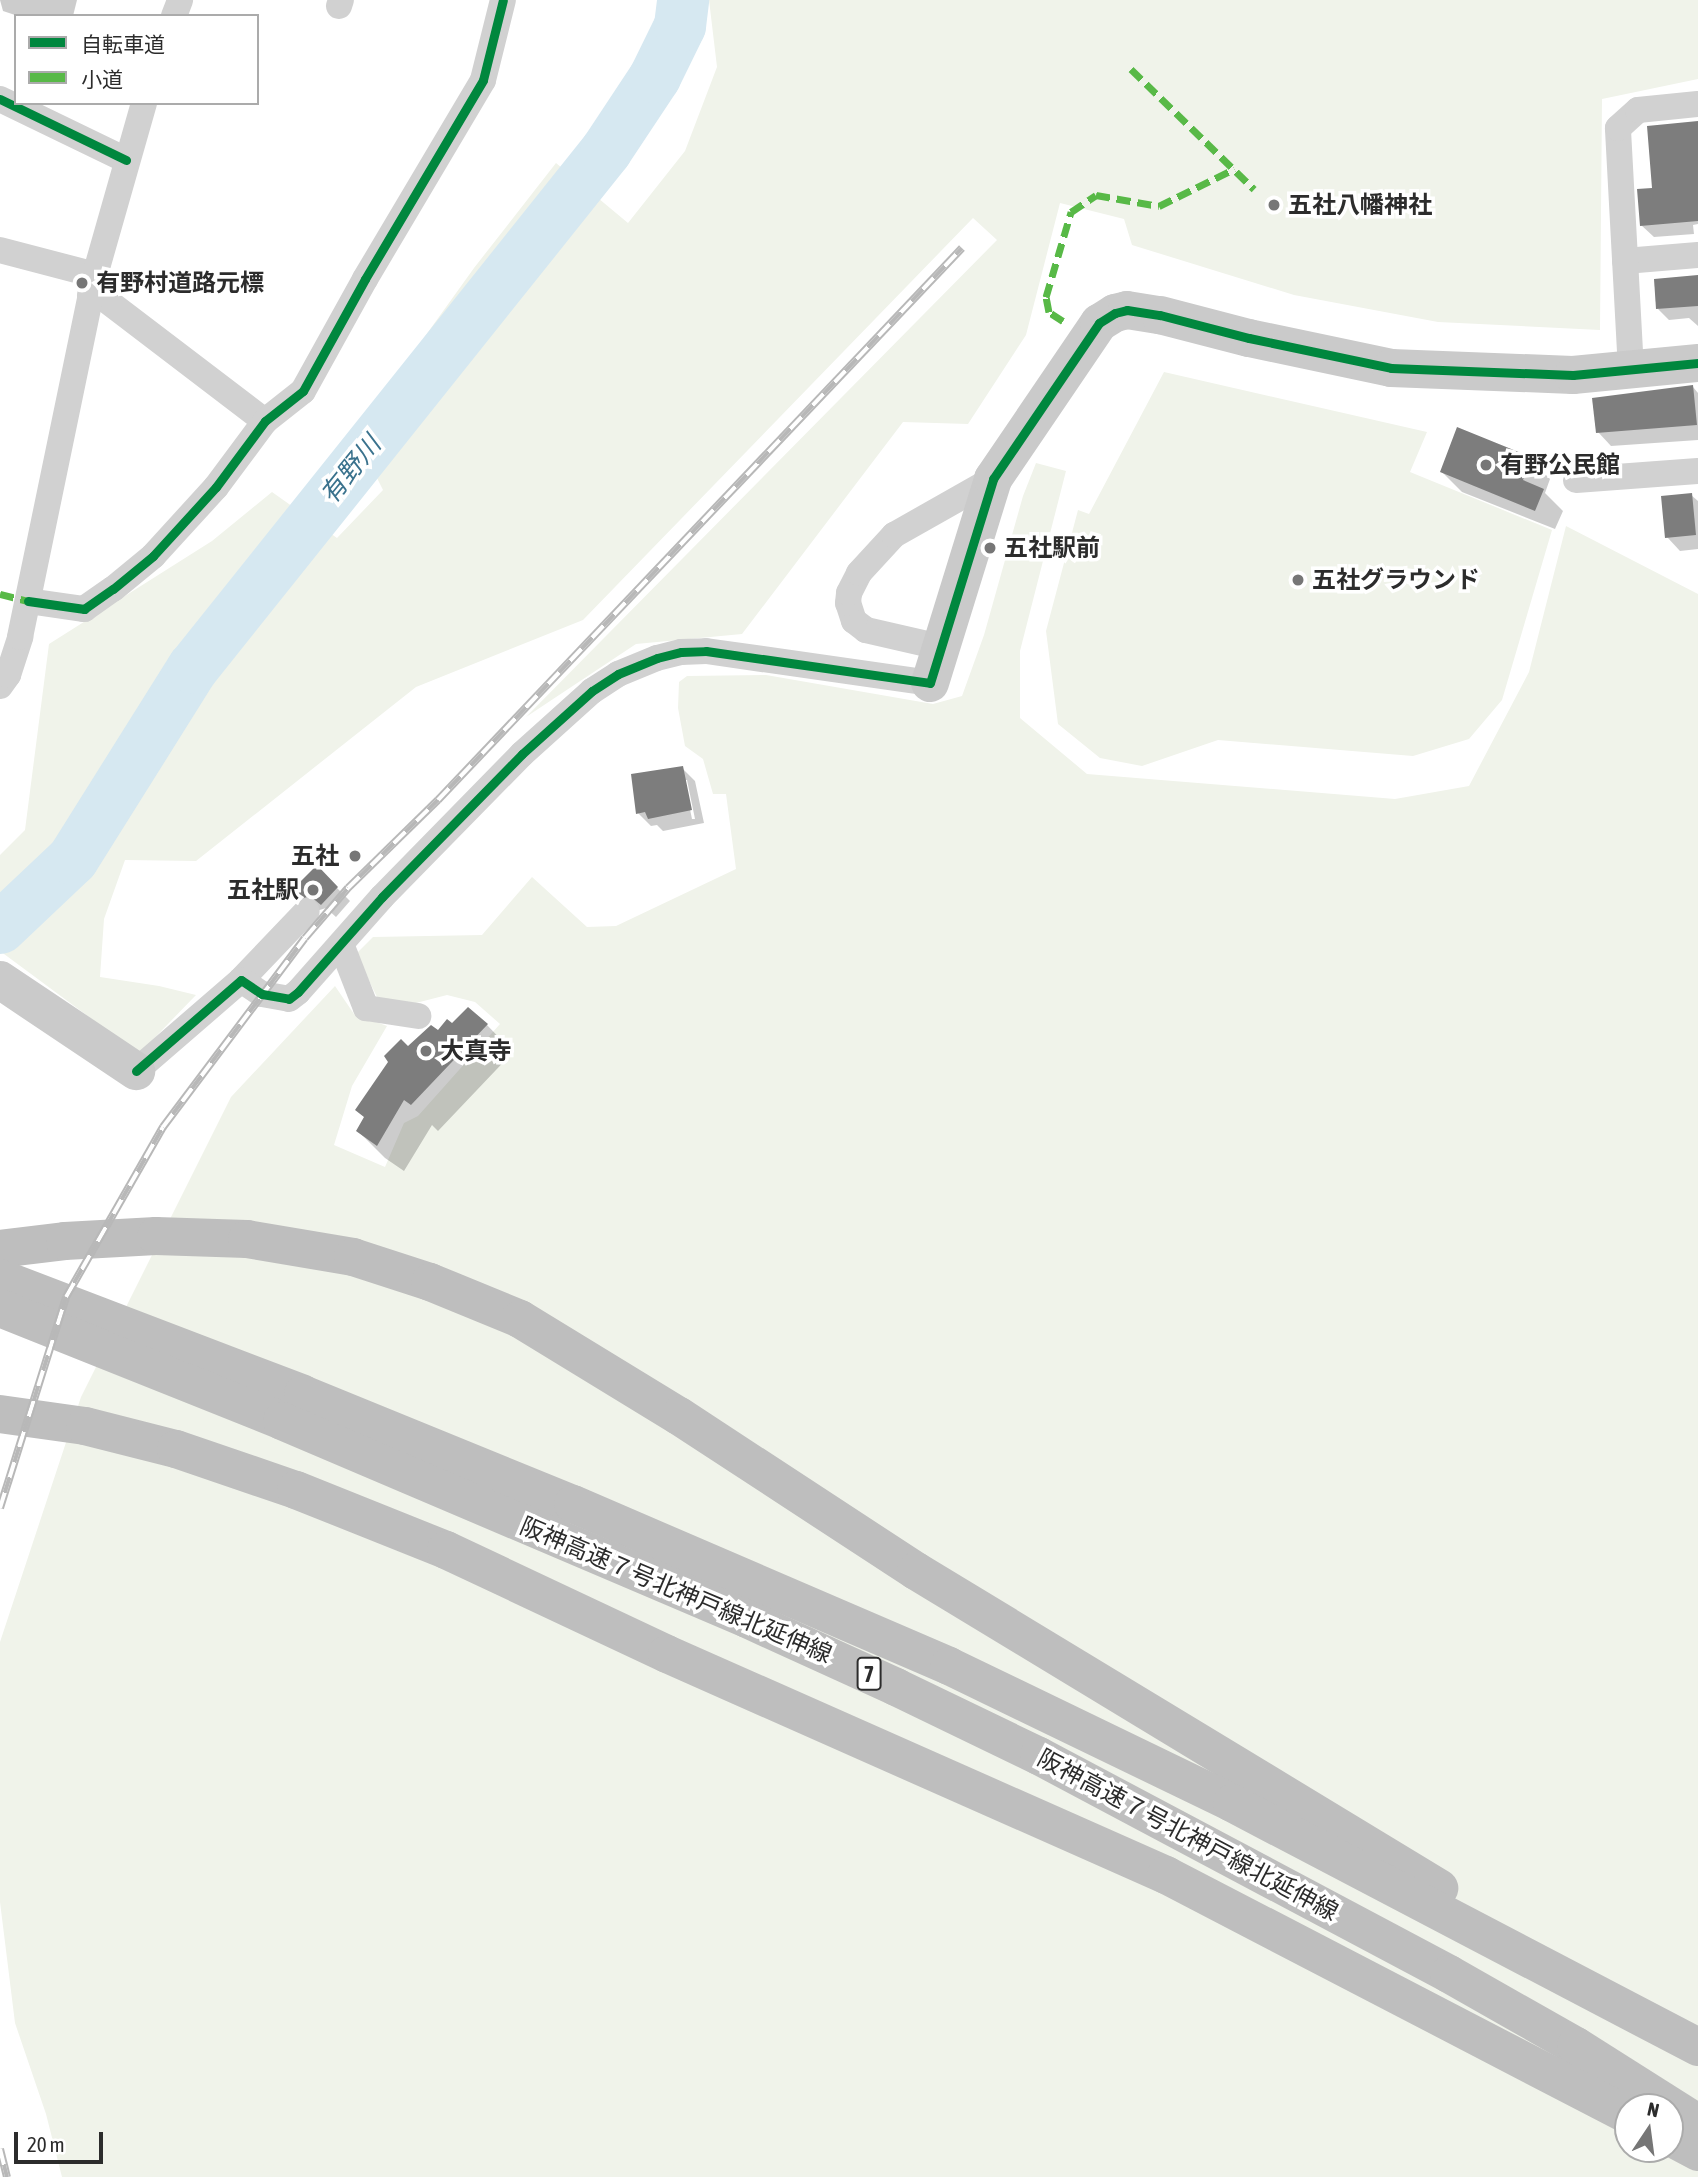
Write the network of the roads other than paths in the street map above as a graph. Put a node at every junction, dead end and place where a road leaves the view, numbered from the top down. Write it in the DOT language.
graph roads {
  1 [pos="503,0"];
  2 [pos="0,99"];
  3 [pos="1698,104"];
  4 [pos="143,105"];
  5 [pos="126,160"];
  6 [pos="0,250"];
  7 [pos="1698,255"];
  8 [pos="1625,261"];
  9 [pos="92,285"];
  10 [pos="1698,363"];
  11 [pos="1631,370"];
  12 [pos="265,421"];
  13 [pos="1698,471"];
  14 [pos="993,479"];
  15 [pos="1576,480"];
  16 [pos="28,601"];
  17 [pos="935,665"];
  18 [pos="0,686"];
  19 [pos="307,911"];
  20 [pos="341,943"];
  21 [pos="0,980"];
  22 [pos="241,980"];
  23 [pos="418,1016"];
  24 [pos="136,1071"];
  25 [pos="0,1249"];
  26 [pos="0,1278"];
  27 [pos="0,1308"];
  28 [pos="0,1414"];
  29 [pos="1583,1988"];
  30 [pos="1698,2047"];
  31 [pos="1614,2108"];
  32 [pos="1698,2123"];
  1 -- 12 [label="street"];
  2 -- 5 [label="street"];
  3 -- 8 [label="street"];
  4 -- 5 [label="street"];
  5 -- 9 [label="street"];
  6 -- 9 [label="street"];
  7 -- 8 [label="street"];
  8 -- 11 [label="street"];
  9 -- 12 [label="street"];
  9 -- 16 [label="street"];
  10 -- 11 [label="street"];
  11 -- 14 [label="street"];
  12 -- 16 [label="street"];
  13 -- 15 [label="street"];
  14 -- 17 [label="street"];
  14 -- 17 [label="street"];
  16 -- 18 [label="street"];
  17 -- 20 [label="street"];
  19 -- 22 [label="street"];
  20 -- 22 [label="street"];
  20 -- 23 [label="street"];
  21 -- 24 [label="street"];
  22 -- 24 [label="street"];
  25 -- 29 [label="highway"];
  26 -- 29 [label="highway, 阪神高速７号北神戸線北延伸線 / 7"];
  27 -- 32 [label="highway, 阪神高速７号北神戸線北延伸線 / 7"];
  28 -- 31 [label="highway"];
  29 -- 30 [label="highway, 阪神高速７号北神戸線北延伸線 / 7"];
}
